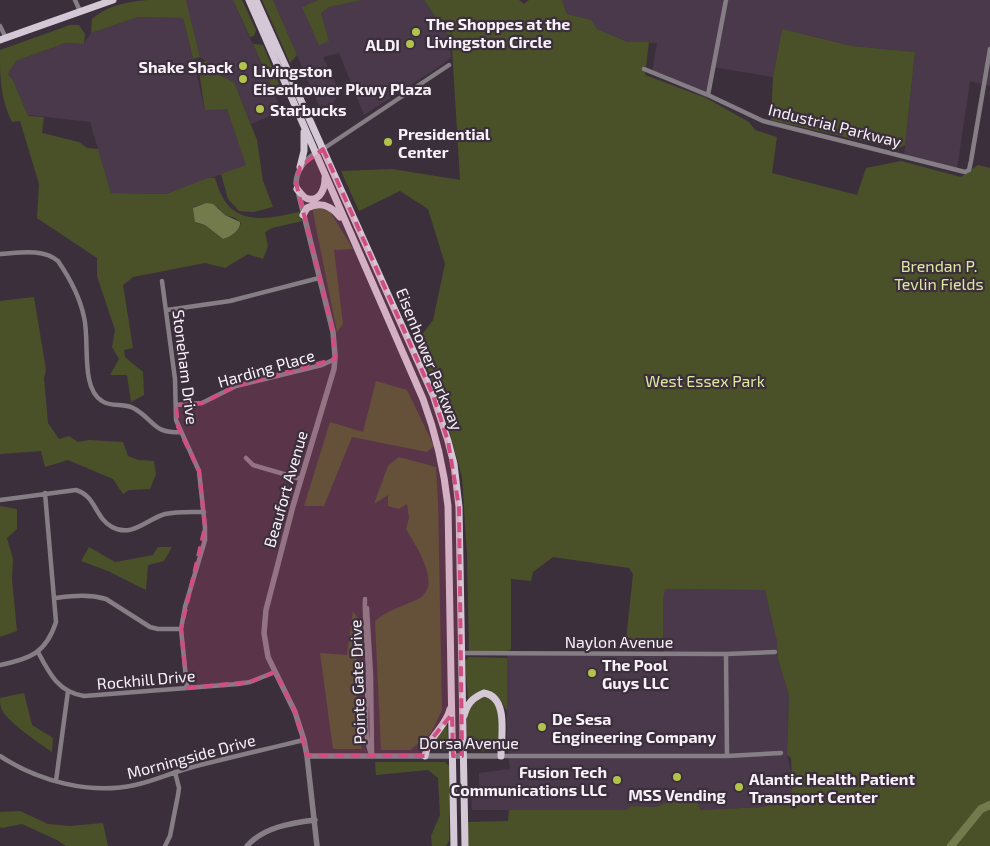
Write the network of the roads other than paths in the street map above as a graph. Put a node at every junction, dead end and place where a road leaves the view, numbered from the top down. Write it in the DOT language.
graph roads {
  1 [pos="75,0"];
  2 [pos="98,0"];
  3 [pos="113,0"];
  4 [pos="249,0"];
  5 [pos="256,0"];
  6 [pos="726,0"];
  7 [pos="80,11"];
  8 [pos="0,26"];
  9 [pos="3,39"];
  10 [pos="990,49"];
  11 [pos="449,65"];
  12 [pos="644,69"];
  13 [pos="708,95"];
  14 [pos="304,127"];
  15 [pos="322,149"];
  16 [pos="315,153"];
  17 [pos="300,167"];
  18 [pos="326,178"];
  19 [pos="296,189"];
  20 [pos="303,215"];
  21 [pos="346,223"];
  22 [pos="0,254"];
  23 [pos="319,278"];
  24 [pos="162,282"];
  25 [pos="166,310"];
  26 [pos="335,359"];
  27 [pos="176,405"];
  28 [pos="181,432"];
  29 [pos="246,458"];
  30 [pos="301,479"];
  31 [pos="45,494"];
  32 [pos="0,500"];
  33 [pos="204,512"];
  34 [pos="55,598"];
  35 [pos="181,629"];
  36 [pos="38,652"];
  37 [pos="775,652"];
  38 [pos="462,653"];
  39 [pos="726,654"];
  40 [pos="0,665"];
  41 [pos="275,672"];
  42 [pos="187,688"];
  43 [pos="68,691"];
  44 [pos="452,701"];
  45 [pos="462,721"];
  46 [pos="304,740"];
  47 [pos="782,753"];
  48 [pos="0,756"];
  49 [pos="307,756"];
  50 [pos="372,756"];
  51 [pos="425,756"];
  52 [pos="452,756"];
  53 [pos="462,756"];
  54 [pos="501,756"];
  55 [pos="727,756"];
  56 [pos="175,772"];
  57 [pos="56,781"];
  58 [pos="315,820"];
  59 [pos="165,846"];
  60 [pos="247,846"];
  61 [pos="317,846"];
  62 [pos="454,846"];
  63 [pos="465,846"];
  1 -- 7 [label="street"];
  2 -- 7 [label="main road"];
  3 -- 7 [label="main road"];
  4 -- 14 [label="main road, Eisenhower Parkway"];
  5 -- 15 [label="main road, Eisenhower Parkway"];
  6 -- 13 [label="street"];
  7 -- 9 [label="main road"];
  8 -- 9 [label="street"];
  10 -- 13 [label="street, Industrial Parkway"];
  11 -- 15 [label="street"];
  12 -- 13 [label="street, Industrial Parkway"];
  14 -- 16 [label="main road, Eisenhower Parkway"];
  14 -- 17 [label="main road"];
  15 -- 16 [label="street"];
  15 -- 38 [label="main road, Eisenhower Parkway"];
  16 -- 17 [label="street"];
  16 -- 18 [label="main road, Eisenhower Parkway"];
  17 -- 19 [label="street, Beaufort Avenue"];
  18 -- 19 [label="main road"];
  18 -- 21 [label="main road, Eisenhower Parkway"];
  19 -- 20 [label="street, Beaufort Avenue"];
  20 -- 21 [label="main road"];
  20 -- 23 [label="street, Beaufort Avenue"];
  21 -- 44 [label="main road, Eisenhower Parkway"];
  22 -- 28 [label="street"];
  23 -- 25 [label="street"];
  23 -- 26 [label="street, Beaufort Avenue"];
  24 -- 25 [label="street, Stoneham Drive"];
  25 -- 27 [label="street, Stoneham Drive"];
  26 -- 27 [label="street, Harding Place"];
  26 -- 30 [label="street, Beaufort Avenue"];
  27 -- 28 [label="street, Stoneham Drive"];
  28 -- 33 [label="street, Stoneham Drive"];
  29 -- 30 [label="street"];
  30 -- 41 [label="street, Beaufort Avenue"];
  31 -- 32 [label="street"];
  31 -- 33 [label="street"];
  31 -- 34 [label="street"];
  33 -- 35 [label="street, Stoneham Drive"];
  34 -- 35 [label="street"];
  34 -- 36 [label="street"];
  35 -- 42 [label="street, Stoneham Drive"];
  36 -- 40 [label="street"];
  36 -- 43 [label="street"];
  37 -- 39 [label="street, Naylon Avenue"];
  38 -- 39 [label="street, Naylon Avenue"];
  38 -- 45 [label="main road, Eisenhower Parkway"];
  39 -- 55 [label="street"];
  41 -- 42 [label="street, Rockhill Drive"];
  41 -- 46 [label="street, Beaufort Avenue"];
  42 -- 43 [label="street, Rockhill Drive"];
  43 -- 57 [label="street"];
  44 -- 51 [label="main road"];
  44 -- 52 [label="main road, Eisenhower Parkway"];
  45 -- 53 [label="main road, Eisenhower Parkway"];
  45 -- 54 [label="main road"];
  46 -- 49 [label="street, Beaufort Avenue"];
  46 -- 56 [label="street, Morningside Drive"];
  47 -- 55 [label="street, Dorsa Avenue"];
  48 -- 57 [label="street, Morningside Drive"];
  49 -- 50 [label="street, Dorsa Avenue"];
  49 -- 58 [label="street, Beaufort Avenue"];
  50 -- 50 [label="street, Pointe Gate Drive"];
  50 -- 51 [label="street, Dorsa Avenue"];
  51 -- 52 [label="street, Dorsa Avenue"];
  52 -- 53 [label="street, Dorsa Avenue"];
  52 -- 62 [label="main road, Eisenhower Parkway"];
  53 -- 54 [label="street, Dorsa Avenue"];
  53 -- 63 [label="main road, Eisenhower Parkway"];
  54 -- 55 [label="street, Dorsa Avenue"];
  56 -- 57 [label="street, Morningside Drive"];
  56 -- 59 [label="street"];
  58 -- 60 [label="street"];
  58 -- 61 [label="street, Beaufort Avenue"];
}
